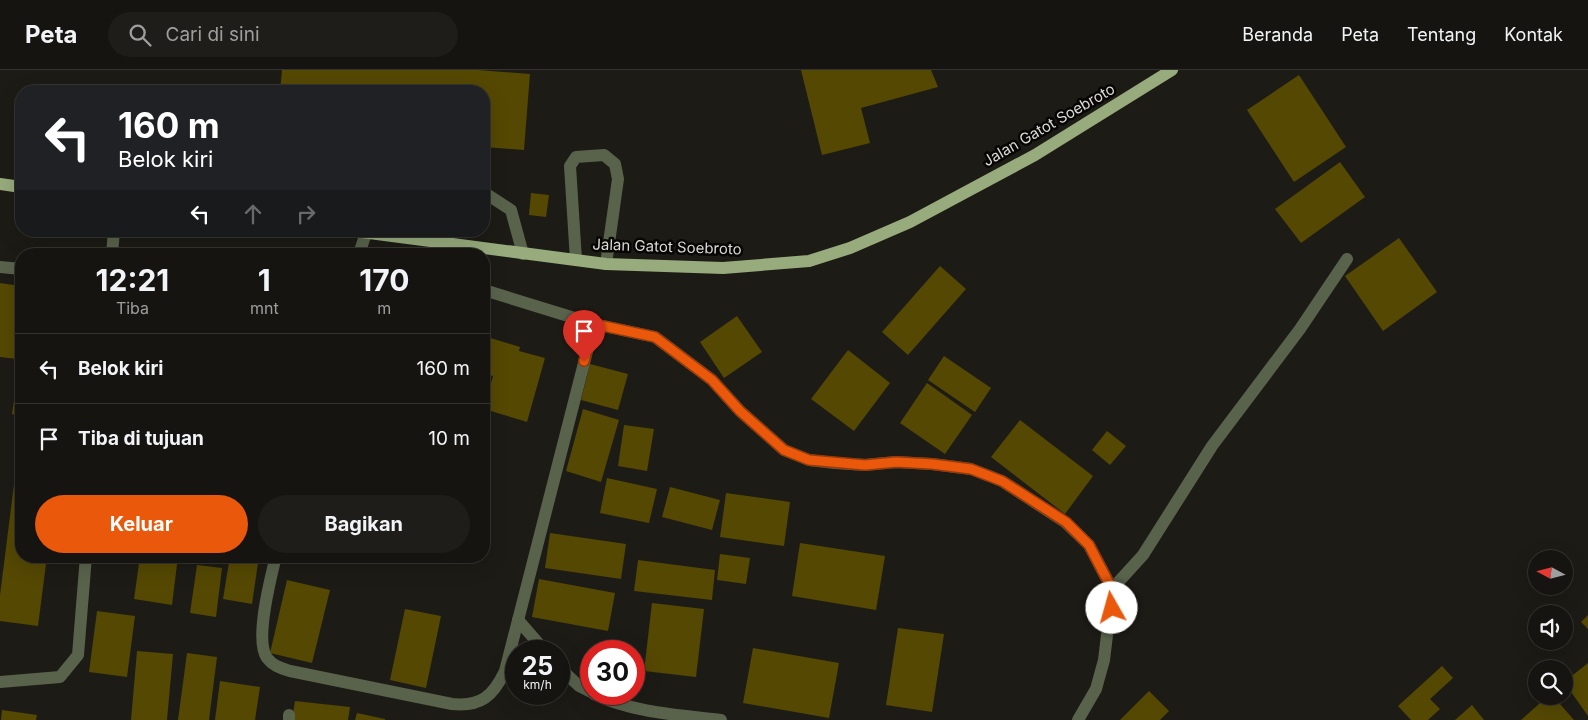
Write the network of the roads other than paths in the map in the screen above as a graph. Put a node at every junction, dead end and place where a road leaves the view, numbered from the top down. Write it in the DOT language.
graph roads {
  1 [pos="1172,70"];
  2 [pos="0,184"];
  3 [pos="15,186"];
  4 [pos="490,196"];
  5 [pos="397,237"];
  6 [pos="479,248"];
  7 [pos="490,250"];
  8 [pos="523,254"];
  9 [pos="576,260"];
  10 [pos="1347,260"];
  11 [pos="606,264"];
  12 [pos="0,267"];
  13 [pos="15,268"];
  14 [pos="490,292"];
  15 [pos="594,324"];
  16 [pos="85,563"];
  17 [pos="274,563"];
  18 [pos="1112,589"];
  19 [pos="518,620"];
  20 [pos="535,640"];
  21 [pos="570,677"];
  22 [pos="0,682"];
  23 [pos="580,686"];
  24 [pos="623,705"];
  25 [pos="665,717"];
  26 [pos="722,720"];
  27 [pos="1078,720"];
  1 -- 11 [label="main road, Jalan Gatot Soebroto"];
  2 -- 3 [label="main road"];
  4 -- 8 [label="street"];
  5 -- 6 [label="main road, Jalan Gatot Soebroto"];
  7 -- 8 [label="main road, Jalan Gatot Soebroto"];
  8 -- 9 [label="main road, Jalan Gatot Soebroto"];
  9 -- 11 [label="main road, Jalan Gatot Soebroto"];
  9 -- 11 [label="street"];
  10 -- 18 [label="street"];
  12 -- 13 [label="street"];
  14 -- 15 [label="street"];
  15 -- 18 [label="street"];
  15 -- 19 [label="street"];
  16 -- 22 [label="street"];
  17 -- 19 [label="street"];
  18 -- 27 [label="street"];
  19 -- 20 [label="street"];
  21 -- 23 [label="street"];
  24 -- 25 [label="street"];
  25 -- 26 [label="street"];
}
